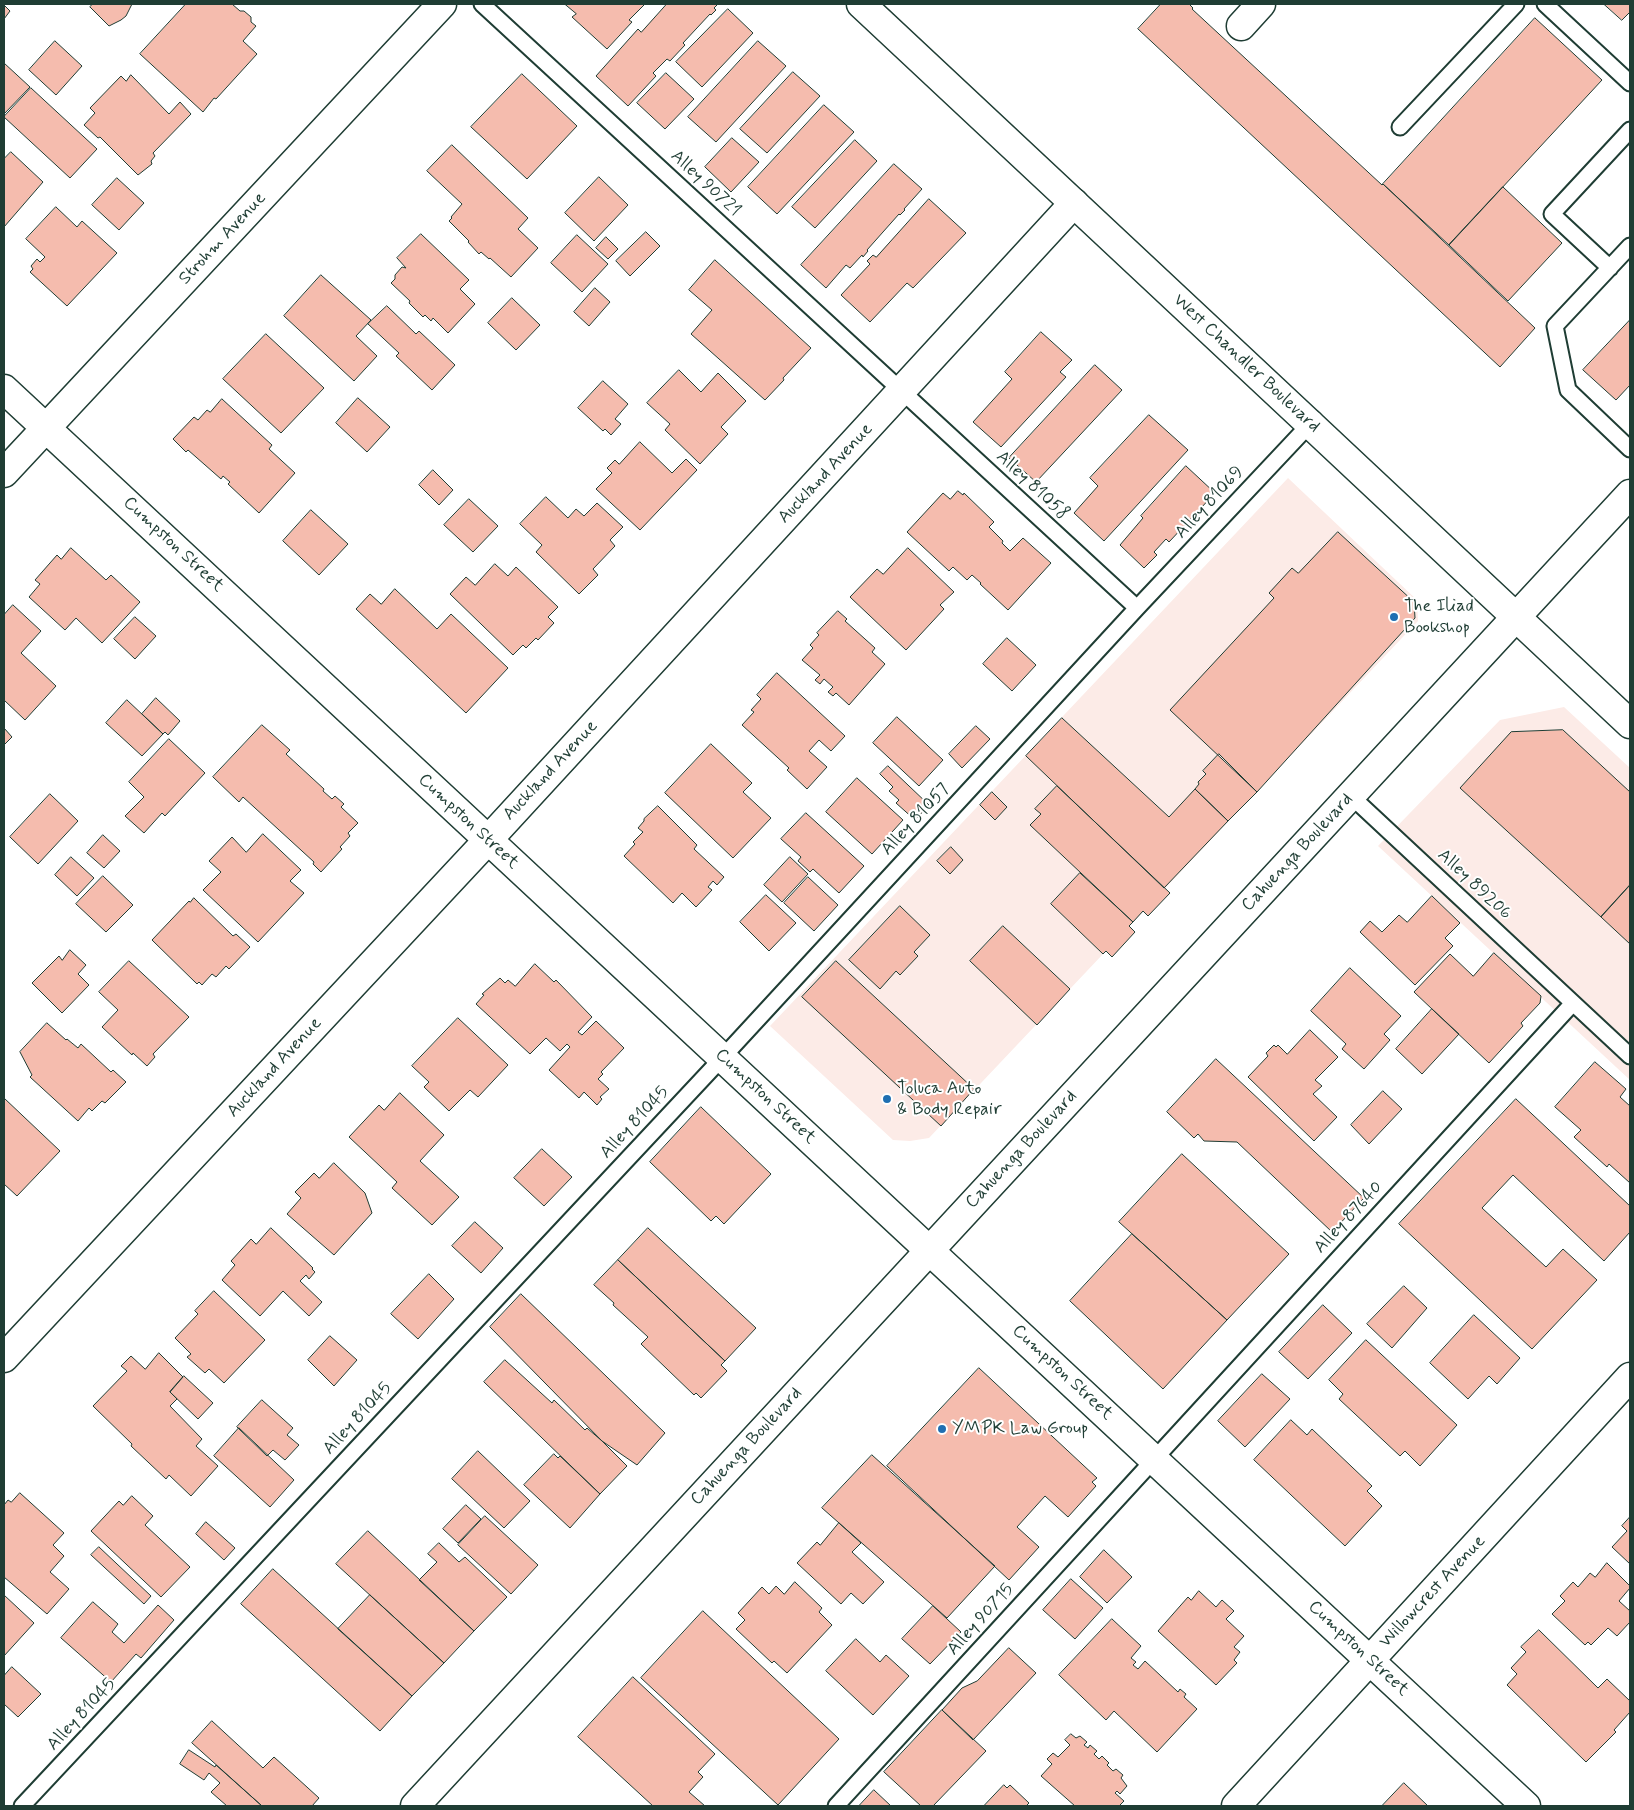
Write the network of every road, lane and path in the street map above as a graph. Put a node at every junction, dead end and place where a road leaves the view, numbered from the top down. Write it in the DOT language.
graph roads {
  1 [pos="442,4"];
  2 [pos="482,4"];
  3 [pos="861,4"];
  4 [pos="1261,4"];
  5 [pos="1516,4"];
  6 [pos="1545,4"];
  7 [pos="1241,26"];
  8 [pos="1630,83"];
  9 [pos="1400,128"];
  10 [pos="1630,130"];
  11 [pos="1074,203"];
  12 [pos="1630,246"];
  13 [pos="1610,268"];
  14 [pos="4,389"];
  15 [pos="901,392"];
  16 [pos="1310,424"];
  17 [pos="47,427"];
  18 [pos="1630,449"];
  19 [pos="4,474"];
  20 [pos="1630,494"];
  21 [pos="1137,608"];
  22 [pos="1515,617"];
  23 [pos="1630,724"];
  24 [pos="1351,796"];
  25 [pos="488,840"];
  26 [pos="1573,1003"];
  27 [pos="1630,1056"];
  28 [pos="723,1057"];
  29 [pos="930,1250"];
  30 [pos="4,1358"];
  31 [pos="1630,1377"];
  32 [pos="1153,1459"];
  33 [pos="1370,1660"];
  34 [pos="22,1806"];
  35 [pos="415,1806"];
  36 [pos="836,1806"];
  37 [pos="1236,1806"];
  38 [pos="1526,1806"];
  1 -- 17 [label="street, Strohm Avenue"];
  2 -- 15 [label="lane, Alley 90721"];
  3 -- 11 [label="street, West Chandler Boulevard"];
  4 -- 7 [label="street"];
  5 -- 9 [label="lane"];
  6 -- 8 [label="lane"];
  10 -- 13 [label="lane"];
  11 -- 15 [label="street, Auckland Avenue"];
  11 -- 16 [label="street, West Chandler Boulevard"];
  12 -- 13 [label="lane"];
  13 -- 18 [label="lane"];
  14 -- 17 [label="street, Cumpston Street"];
  15 -- 21 [label="lane, Alley 81058"];
  15 -- 25 [label="street, Auckland Avenue"];
  16 -- 21 [label="lane, Alley 81069"];
  16 -- 22 [label="street, West Chandler Boulevard"];
  17 -- 19 [label="street, Strohm Avenue"];
  17 -- 25 [label="street, Cumpston Street"];
  20 -- 22 [label="street, Cahuenga Boulevard"];
  21 -- 28 [label="lane, Alley 81057"];
  22 -- 23 [label="street, West Chandler Boulevard"];
  22 -- 24 [label="street, Cahuenga Boulevard"];
  24 -- 26 [label="lane, Alley 89206"];
  24 -- 29 [label="street, Cahuenga Boulevard"];
  25 -- 28 [label="street, Cumpston Street"];
  25 -- 30 [label="street, Auckland Avenue"];
  26 -- 27 [label="lane, Alley 89206"];
  26 -- 32 [label="lane, Alley 87640"];
  28 -- 29 [label="street, Cumpston Street"];
  28 -- 34 [label="lane, Alley 81045"];
  29 -- 32 [label="street, Cumpston Street"];
  29 -- 35 [label="street, Cahuenga Boulevard"];
  31 -- 33 [label="street, Willowcrest Avenue"];
  32 -- 33 [label="street, Cumpston Street"];
  32 -- 36 [label="lane, Alley 90715"];
  33 -- 37 [label="street, Willowcrest Avenue"];
  33 -- 38 [label="street, Cumpston Street"];
}
